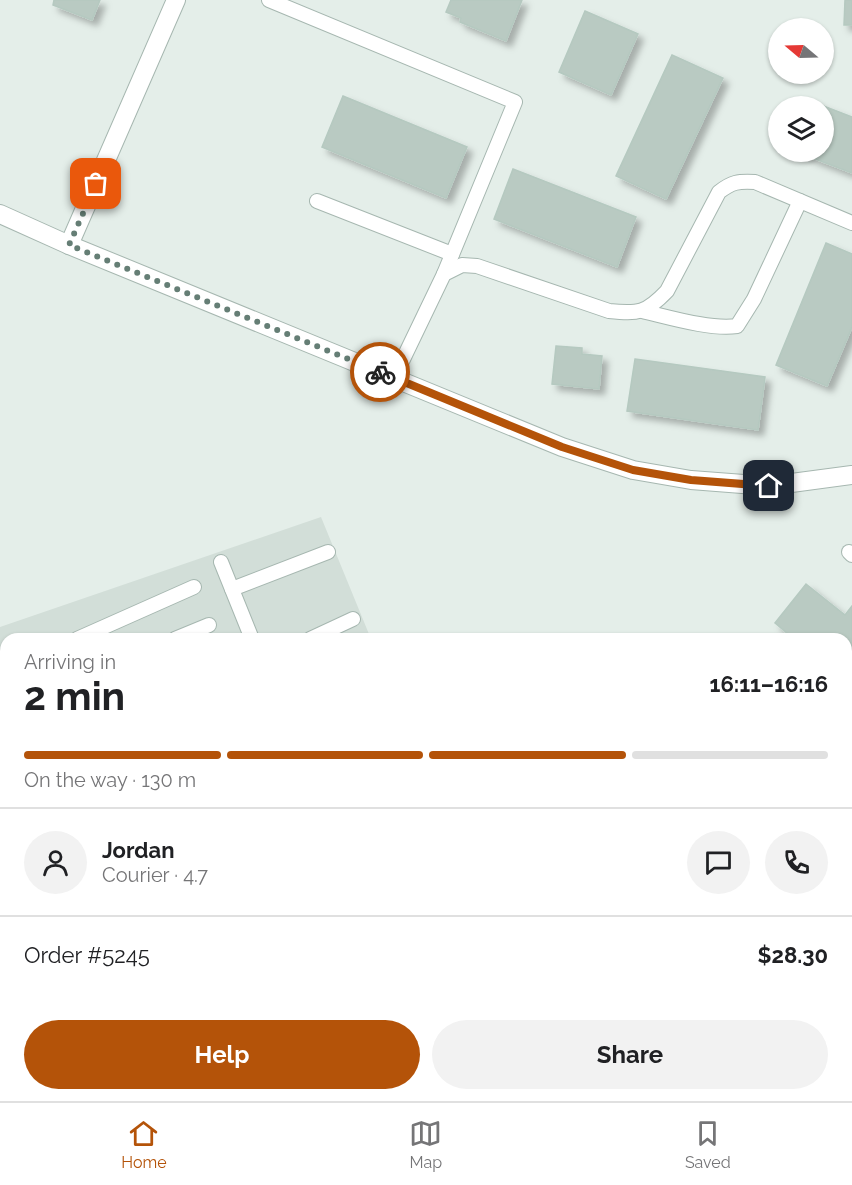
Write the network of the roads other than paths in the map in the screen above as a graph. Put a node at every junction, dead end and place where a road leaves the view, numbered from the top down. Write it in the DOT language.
graph roads {
  1 [pos="176,0"];
  2 [pos="269,0"];
  3 [pos="317,201"];
  4 [pos="800,201"];
  5 [pos="0,214"];
  6 [pos="852,223"];
  7 [pos="69,245"];
  8 [pos="452,254"];
  9 [pos="444,274"];
  10 [pos="642,311"];
  11 [pos="394,378"];
  12 [pos="852,475"];
  13 [pos="328,552"];
  14 [pos="221,562"];
  15 [pos="194,587"];
  16 [pos="232,588"];
  17 [pos="352,619"];
  18 [pos="209,625"];
  19 [pos="90,633"];
  20 [pos="190,633"];
  21 [pos="250,633"];
  22 [pos="323,633"];
  1 -- 7 [label="street"];
  2 -- 8 [label="lane"];
  3 -- 8 [label="lane"];
  4 -- 6 [label="lane"];
  4 -- 10 [label="lane"];
  4 -- 10 [label="lane"];
  5 -- 7 [label="street"];
  7 -- 11 [label="street"];
  8 -- 9 [label="lane"];
  9 -- 10 [label="lane"];
  9 -- 11 [label="lane"];
  11 -- 12 [label="street"];
  13 -- 16 [label="lane"];
  14 -- 16 [label="lane"];
  15 -- 19 [label="lane"];
  16 -- 21 [label="lane"];
  17 -- 22 [label="lane"];
  18 -- 20 [label="lane"];
}
